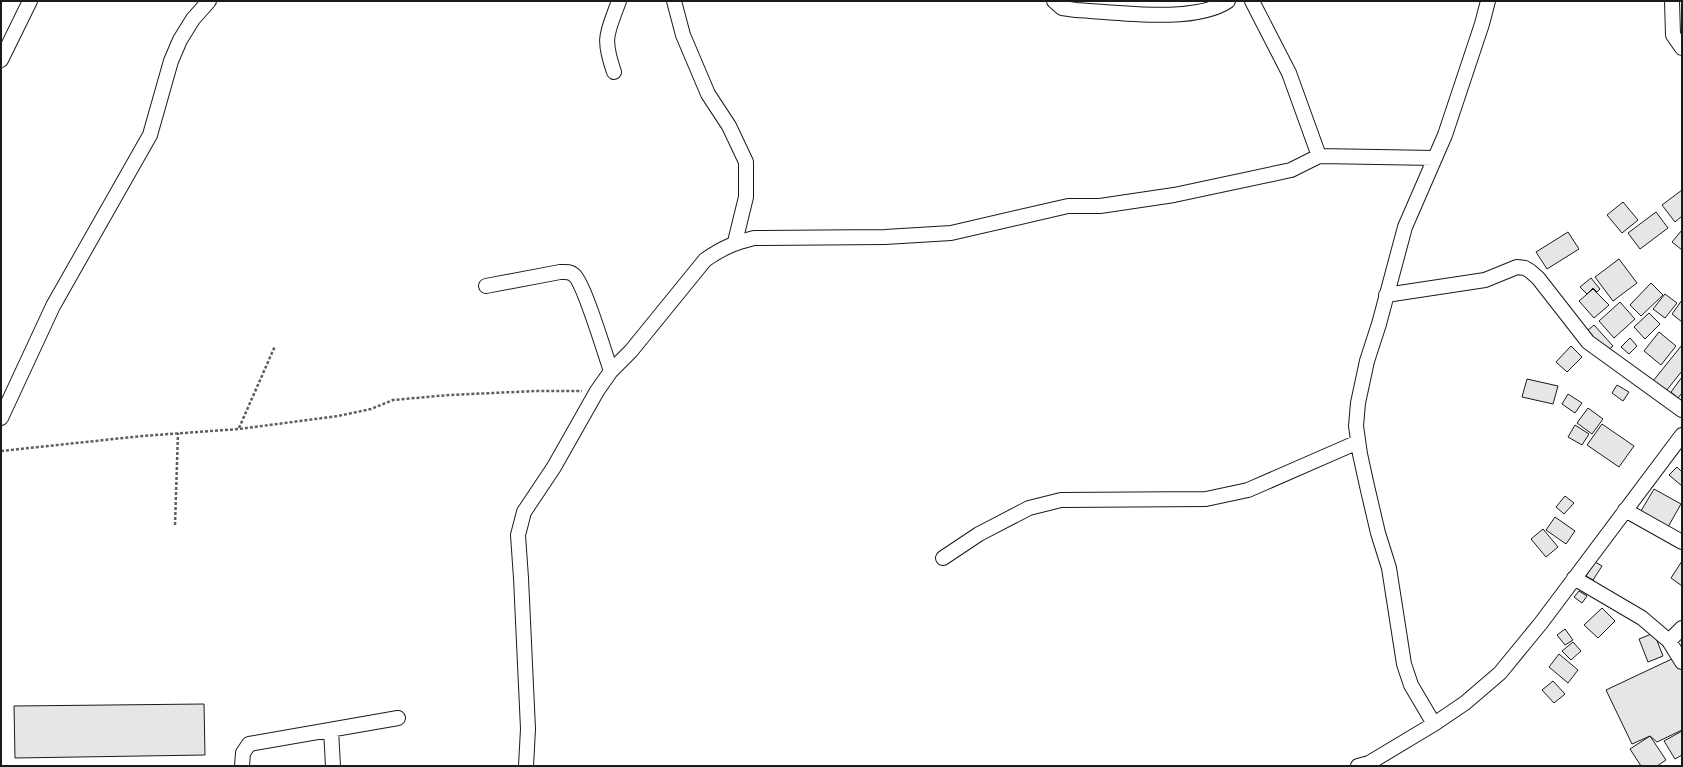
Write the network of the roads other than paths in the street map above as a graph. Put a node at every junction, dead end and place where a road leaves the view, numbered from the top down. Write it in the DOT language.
graph roads {
  1 [pos="30,1"];
  2 [pos="209,1"];
  3 [pos="619,1"];
  4 [pos="674,1"];
  5 [pos="1054,1"];
  6 [pos="1228,1"];
  7 [pos="1252,1"];
  8 [pos="1488,1"];
  9 [pos="1672,1"];
  10 [pos="1682,48"];
  11 [pos="1,60"];
  12 [pos="614,72"];
  13 [pos="1319,156"];
  14 [pos="1435,158"];
  15 [pos="735,242"];
  16 [pos="486,286"];
  17 [pos="1386,295"];
  18 [pos="611,371"];
  19 [pos="1682,410"];
  20 [pos="1,418"];
  21 [pos="1682,435"];
  22 [pos="1358,442"];
  23 [pos="1625,510"];
  24 [pos="1682,542"];
  25 [pos="944,558"];
  26 [pos="1574,578"];
  27 [pos="1682,628"];
  28 [pos="1669,641"];
  29 [pos="1682,662"];
  30 [pos="398,718"];
  31 [pos="1434,724"];
  32 [pos="331,730"];
  33 [pos="1366,765"];
  34 [pos="242,766"];
  35 [pos="332,766"];
  36 [pos="526,766"];
  1 -- 11 [label="street"];
  2 -- 20 [label="street"];
  3 -- 12 [label="street"];
  4 -- 15 [label="street"];
  5 -- 6 [label="street"];
  7 -- 13 [label="street"];
  8 -- 14 [label="street"];
  9 -- 10 [label="street"];
  13 -- 14 [label="street"];
  13 -- 15 [label="street"];
  14 -- 17 [label="street"];
  15 -- 18 [label="street"];
  16 -- 18 [label="street"];
  17 -- 19 [label="street"];
  17 -- 22 [label="street"];
  18 -- 36 [label="street"];
  21 -- 23 [label="street"];
  22 -- 25 [label="street"];
  22 -- 31 [label="street"];
  23 -- 24 [label="street"];
  23 -- 26 [label="street"];
  26 -- 28 [label="street"];
  26 -- 31 [label="street"];
  27 -- 28 [label="street"];
  28 -- 29 [label="street"];
  30 -- 32 [label="street"];
  31 -- 33 [label="street"];
  32 -- 34 [label="street"];
  32 -- 35 [label="street"];
}
